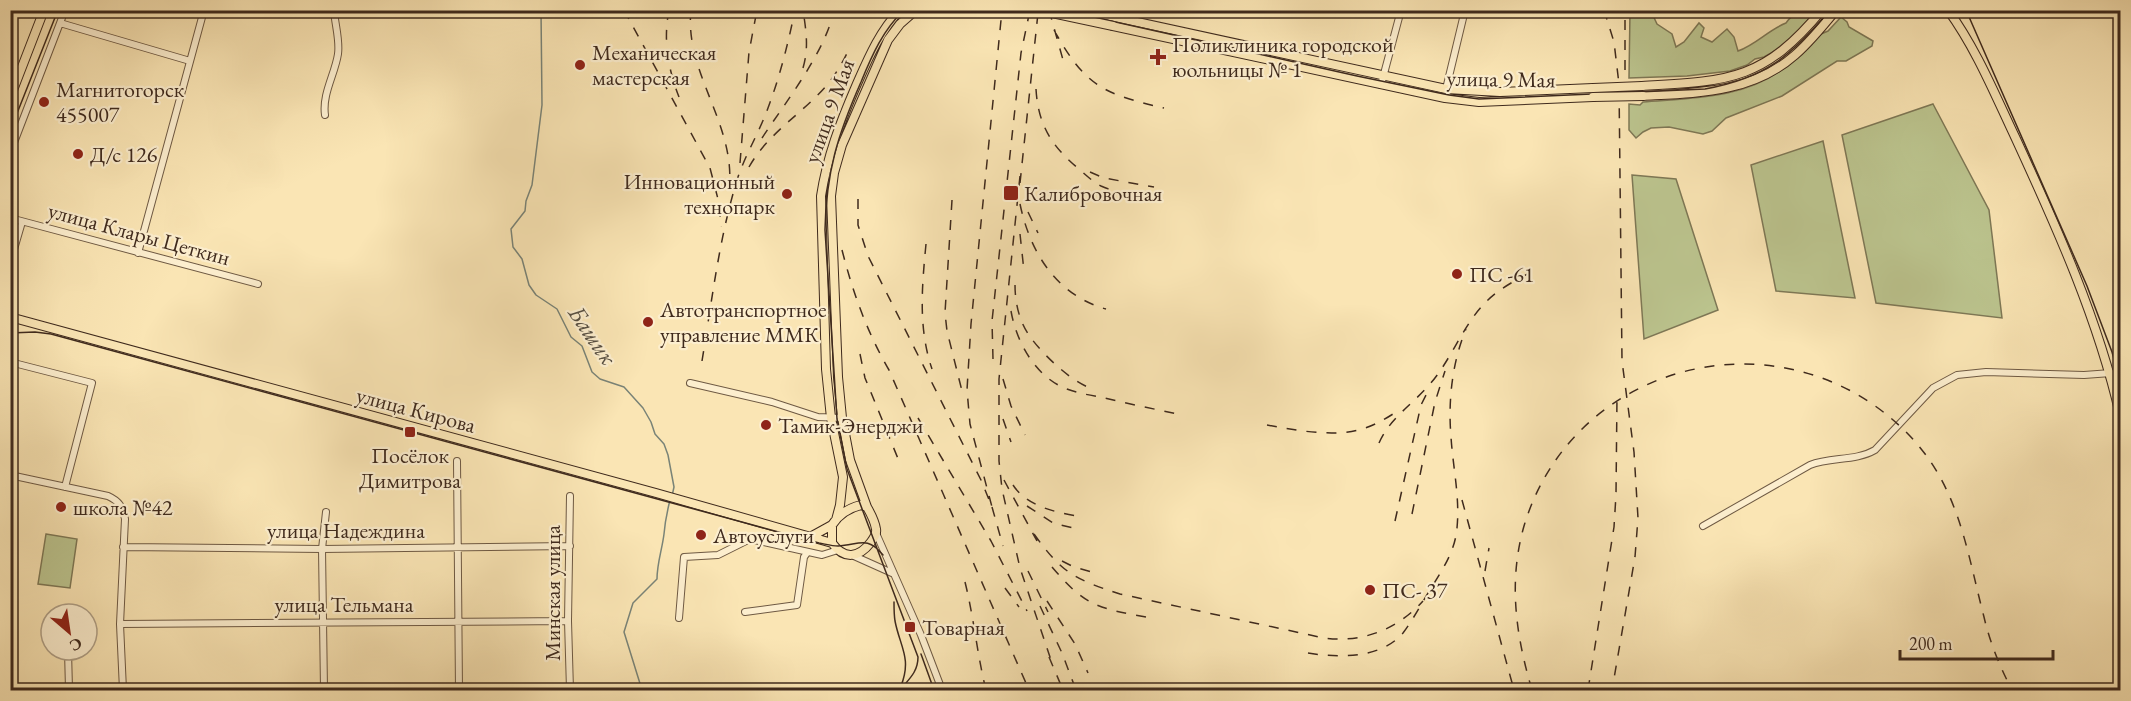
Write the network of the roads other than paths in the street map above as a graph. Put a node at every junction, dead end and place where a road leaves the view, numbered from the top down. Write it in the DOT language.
graph roads {
  1 [pos="44,10"];
  2 [pos="65,10"];
  3 [pos="204,10"];
  4 [pos="334,10"];
  5 [pos="900,10"];
  6 [pos="1038,10"];
  7 [pos="1082,10"];
  8 [pos="1401,10"];
  9 [pos="1465,10"];
  10 [pos="1822,10"];
  11 [pos="1836,10"];
  12 [pos="1948,10"];
  13 [pos="913,12"];
  14 [pos="1114,22"];
  15 [pos="60,24"];
  16 [pos="190,61"];
  17 [pos="1383,76"];
  18 [pos="1382,85"];
  19 [pos="1446,88"];
  20 [pos="10,98"];
  21 [pos="325,115"];
  22 [pos="10,153"];
  23 [pos="10,218"];
  24 [pos="22,222"];
  25 [pos="138,253"];
  26 [pos="10,263"];
  27 [pos="258,284"];
  28 [pos="10,317"];
  29 [pos="10,362"];
  30 [pos="2111,373"];
  31 [pos="690,383"];
  32 [pos="2121,415"];
  33 [pos="831,418"];
  34 [pos="842,418"];
  35 [pos="457,461"];
  36 [pos="10,475"];
  37 [pos="65,487"];
  38 [pos="570,496"];
  39 [pos="867,507"];
  40 [pos="326,512"];
  41 [pos="834,523"];
  42 [pos="1703,526"];
  43 [pos="876,533"];
  44 [pos="812,536"];
  45 [pos="832,543"];
  46 [pos="570,546"];
  47 [pos="123,547"];
  48 [pos="457,548"];
  49 [pos="322,549"];
  50 [pos="838,550"];
  51 [pos="807,553"];
  52 [pos="854,556"];
  53 [pos="892,573"];
  54 [pos="745,612"];
  55 [pos="679,618"];
  56 [pos="458,621"];
  57 [pos="568,621"];
  58 [pos="323,622"];
  59 [pos="120,624"];
  60 [pos="10,652"];
  61 [pos="68,662"];
  62 [pos="15,690"];
  63 [pos="69,690"];
  64 [pos="123,690"];
  65 [pos="324,690"];
  66 [pos="459,690"];
  67 [pos="570,690"];
  68 [pos="942,690"];
  1 -- 20 [label="main road"];
  2 -- 15 [label="street"];
  3 -- 16 [label="street"];
  4 -- 21 [label="street"];
  5 -- 33 [label="main road, улица 9 Мая"];
  6 -- 14 [label="main road, улица 9 Мая, bridge"];
  7 -- 14 [label="main road, улица 9 Мая"];
  8 -- 17 [label="street"];
  9 -- 19 [label="street"];
  10 -- 19 [label="main road, улица 9 Мая, bridge"];
  11 -- 18 [label="main road, улица 9 Мая, bridge"];
  12 -- 30 [label="main road"];
  13 -- 34 [label="main road, улица 9 Мая"];
  14 -- 17 [label="main road, улица 9 Мая"];
  14 -- 18 [label="main road, улица 9 Мая"];
  15 -- 16 [label="street"];
  15 -- 22 [label="street"];
  16 -- 25 [label="street"];
  17 -- 18 [label="street"];
  17 -- 19 [label="main road, улица 9 Мая"];
  23 -- 24 [label="street, улица Клары Цеткин"];
  24 -- 25 [label="street, улица Клары Цеткин"];
  24 -- 26 [label="street"];
  25 -- 27 [label="street, улица Клары Цеткин"];
  28 -- 44 [label="main road, улица Кирова"];
  29 -- 37 [label="street"];
  30 -- 32 [label="main road"];
  30 -- 42 [label="street"];
  31 -- 33 [label="street"];
  33 -- 34 [label="street"];
  33 -- 41 [label="main road, улица 9 Мая"];
  34 -- 39 [label="main road, улица 9 Мая"];
  35 -- 48 [label="street"];
  36 -- 37 [label="street"];
  37 -- 47 [label="street"];
  38 -- 46 [label="street, Минская улица"];
  39 -- 41 [label="main road"];
  39 -- 43 [label="main road"];
  40 -- 49 [label="street"];
  41 -- 44 [label="main road"];
  41 -- 45 [label="main road"];
  43 -- 52 [label="main road"];
  43 -- 53 [label="street"];
  44 -- 45 [label="main road, улица Кирова"];
  45 -- 50 [label="main road"];
  46 -- 48 [label="street, улица Надеждина"];
  46 -- 57 [label="street, Минская улица"];
  47 -- 49 [label="street, улица Надеждина"];
  47 -- 59 [label="street"];
  48 -- 49 [label="street, улица Надеждина"];
  48 -- 56 [label="street"];
  49 -- 58 [label="street"];
  50 -- 51 [label="street"];
  50 -- 52 [label="main road"];
  51 -- 54 [label="street"];
  51 -- 55 [label="street"];
  52 -- 53 [label="street"];
  53 -- 68 [label="street"];
  56 -- 57 [label="street, улица Тельмана"];
  56 -- 58 [label="street, улица Тельмана"];
  56 -- 66 [label="street"];
  57 -- 67 [label="street, Минская улица"];
  58 -- 59 [label="street, улица Тельмана"];
  58 -- 65 [label="street"];
  59 -- 64 [label="street"];
  60 -- 62 [label="street"];
  61 -- 63 [label="street"];
}
